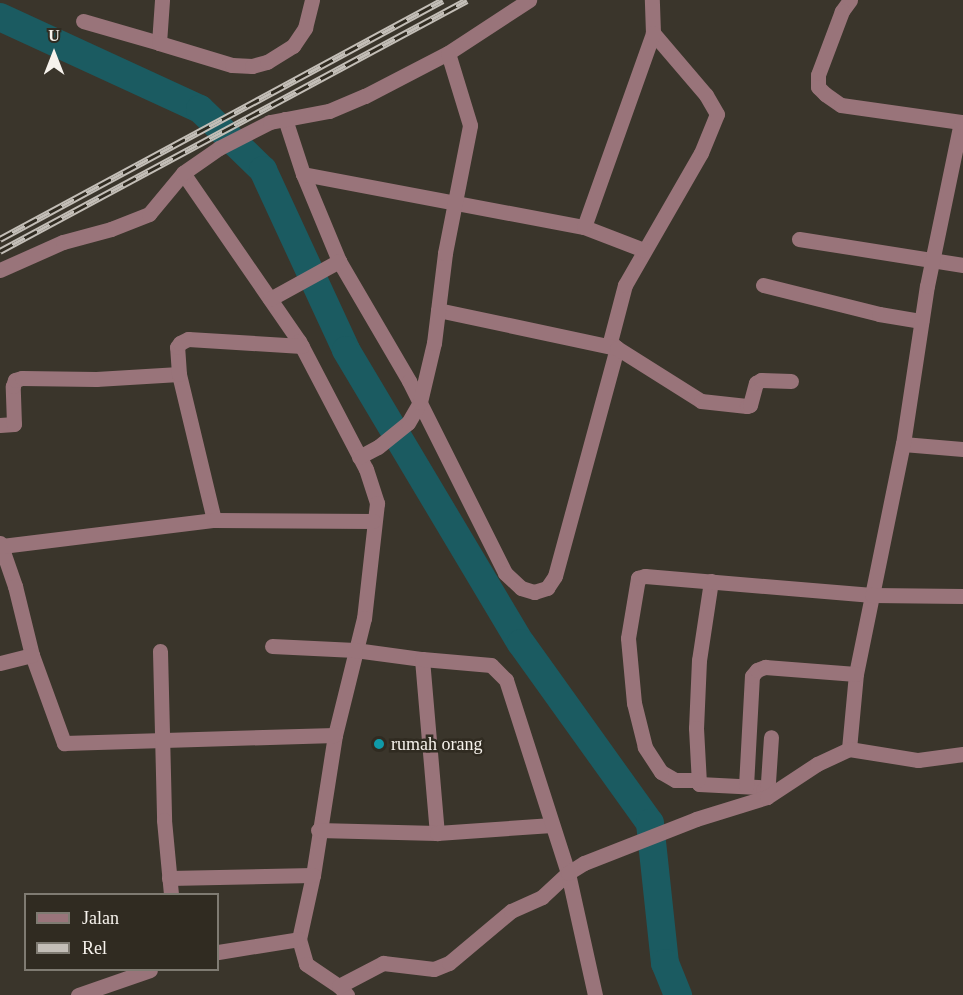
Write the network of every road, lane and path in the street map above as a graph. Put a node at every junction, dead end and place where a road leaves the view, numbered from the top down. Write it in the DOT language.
graph roads {
  1 [pos="162,0"];
  2 [pos="312,0"];
  3 [pos="529,0"];
  4 [pos="652,0"];
  5 [pos="850,0"];
  6 [pos="82,21"];
  7 [pos="653,33"];
  8 [pos="159,44"];
  9 [pos="448,53"];
  10 [pos="278,121"];
  11 [pos="962,122"];
  12 [pos="183,173"];
  13 [pos="303,174"];
  14 [pos="453,202"];
  15 [pos="584,227"];
  16 [pos="799,239"];
  17 [pos="644,250"];
  18 [pos="933,259"];
  19 [pos="337,262"];
  20 [pos="963,265"];
  21 [pos="0,270"];
  22 [pos="763,285"];
  23 [pos="273,297"];
  24 [pos="438,310"];
  25 [pos="921,321"];
  26 [pos="302,346"];
  27 [pos="617,348"];
  28 [pos="179,374"];
  29 [pos="791,381"];
  30 [pos="420,402"];
  31 [pos="0,425"];
  32 [pos="903,444"];
  33 [pos="963,449"];
  34 [pos="359,458"];
  35 [pos="214,520"];
  36 [pos="373,521"];
  37 [pos="1,545"];
  38 [pos="711,581"];
  39 [pos="872,595"];
  40 [pos="963,596"];
  41 [pos="272,646"];
  42 [pos="355,650"];
  43 [pos="159,651"];
  44 [pos="32,655"];
  45 [pos="422,659"];
  46 [pos="0,663"];
  47 [pos="856,674"];
  48 [pos="335,735"];
  49 [pos="771,737"];
  50 [pos="160,739"];
  51 [pos="849,749"];
  52 [pos="963,754"];
  53 [pos="698,780"];
  54 [pos="746,786"];
  55 [pos="766,797"];
  56 [pos="552,825"];
  57 [pos="318,830"];
  58 [pos="437,833"];
  59 [pos="568,873"];
  60 [pos="313,875"];
  61 [pos="169,878"];
  62 [pos="171,893"];
  63 [pos="299,939"];
  64 [pos="219,952"];
  65 [pos="144,971"];
  66 [pos="343,990"];
  67 [pos="78,995"];
  68 [pos="595,995"];
  1 -- 8 [label="street"];
  2 -- 8 [label="street"];
  3 -- 9 [label="street"];
  4 -- 7 [label="street"];
  5 -- 11 [label="street"];
  6 -- 8 [label="street"];
  7 -- 15 [label="street"];
  7 -- 17 [label="street"];
  9 -- 10 [label="street"];
  9 -- 14 [label="street"];
  10 -- 12 [label="street"];
  10 -- 13 [label="street"];
  11 -- 18 [label="street"];
  12 -- 21 [label="street"];
  12 -- 23 [label="street"];
  13 -- 14 [label="street"];
  13 -- 19 [label="street"];
  14 -- 15 [label="street"];
  14 -- 24 [label="street"];
  15 -- 17 [label="street"];
  16 -- 18 [label="street"];
  17 -- 27 [label="street"];
  18 -- 20 [label="street"];
  18 -- 25 [label="street"];
  19 -- 23 [label="street"];
  19 -- 30 [label="street"];
  22 -- 25 [label="street"];
  23 -- 26 [label="street"];
  24 -- 27 [label="street"];
  24 -- 30 [label="street"];
  25 -- 32 [label="street"];
  26 -- 28 [label="street"];
  26 -- 34 [label="street"];
  27 -- 29 [label="street"];
  27 -- 30 [label="street"];
  28 -- 31 [label="street"];
  28 -- 35 [label="street"];
  30 -- 34 [label="street"];
  32 -- 33 [label="street"];
  32 -- 39 [label="street"];
  34 -- 36 [label="street"];
  35 -- 36 [label="street"];
  35 -- 37 [label="street"];
  36 -- 42 [label="street"];
  37 -- 44 [label="street"];
  38 -- 39 [label="street"];
  38 -- 53 [label="street"];
  38 -- 53 [label="street"];
  39 -- 40 [label="street"];
  39 -- 47 [label="street"];
  41 -- 42 [label="street"];
  42 -- 45 [label="street"];
  42 -- 48 [label="street"];
  43 -- 50 [label="street"];
  44 -- 46 [label="street"];
  44 -- 50 [label="street"];
  45 -- 56 [label="street"];
  45 -- 58 [label="street"];
  47 -- 51 [label="street"];
  47 -- 54 [label="street"];
  48 -- 50 [label="street"];
  48 -- 57 [label="street"];
  49 -- 55 [label="street"];
  50 -- 61 [label="street"];
  51 -- 52 [label="street"];
  51 -- 55 [label="street"];
  53 -- 54 [label="street"];
  54 -- 55 [label="street"];
  55 -- 59 [label="street"];
  56 -- 58 [label="street"];
  56 -- 59 [label="street"];
  57 -- 58 [label="street"];
  57 -- 60 [label="street"];
  59 -- 66 [label="street"];
  59 -- 68 [label="street"];
  60 -- 61 [label="street"];
  60 -- 63 [label="street"];
  61 -- 62 [label="street"];
  63 -- 64 [label="street"];
  63 -- 66 [label="street"];
  65 -- 67 [label="street"];
}
